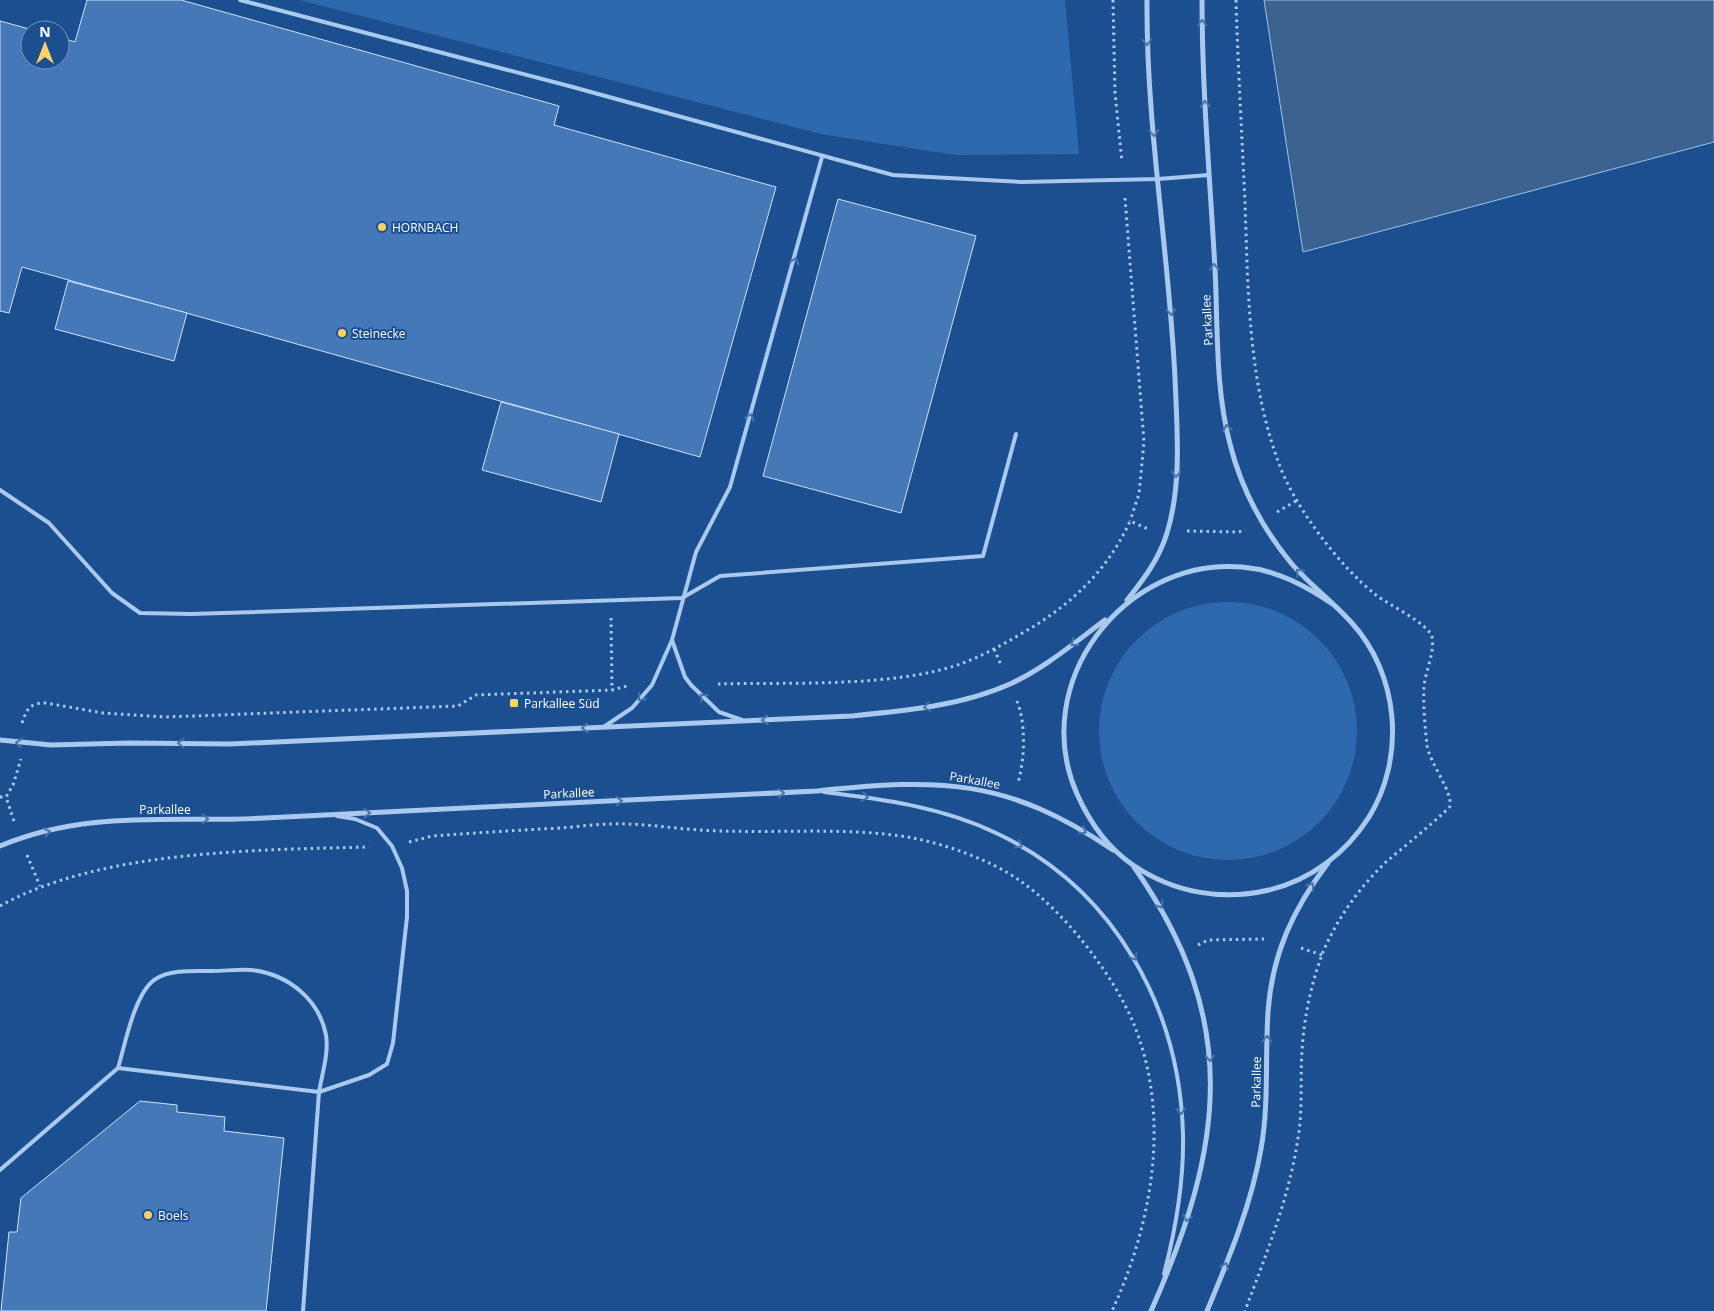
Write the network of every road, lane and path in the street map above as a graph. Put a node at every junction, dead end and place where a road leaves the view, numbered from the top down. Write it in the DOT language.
graph roads {
  1 [pos="240,0"];
  2 [pos="1113,0"];
  3 [pos="1147,0"];
  4 [pos="1202,0"];
  5 [pos="1236,0"];
  6 [pos="822,157"];
  7 [pos="1209,175"];
  8 [pos="1158,179"];
  9 [pos="1124,180"];
  10 [pos="1016,434"];
  11 [pos="0,490"];
  12 [pos="1296,501"];
  13 [pos="1261,520"];
  14 [pos="1130,522"];
  15 [pos="1168,531"];
  16 [pos="682,598"];
  17 [pos="610,602"];
  18 [pos="1123,605"];
  19 [pos="1334,605"];
  20 [pos="1113,614"];
  21 [pos="672,640"];
  22 [pos="994,650"];
  23 [pos="1010,684"];
  24 [pos="652,685"];
  25 [pos="691,685"];
  26 [pos="612,690"];
  27 [pos="744,721"];
  28 [pos="604,727"];
  29 [pos="0,740"];
  30 [pos="21,744"];
  31 [pos="816,791"];
  32 [pos="0,797"];
  33 [pos="6,797"];
  34 [pos="1014,799"];
  35 [pos="328,814"];
  36 [pos="996,833"];
  37 [pos="20,838"];
  38 [pos="0,846"];
  39 [pos="392,846"];
  40 [pos="1124,858"];
  41 [pos="982,859"];
  42 [pos="1332,859"];
  43 [pos="1132,865"];
  44 [pos="40,886"];
  45 [pos="0,906"];
  46 [pos="1282,942"];
  47 [pos="1184,952"];
  48 [pos="1322,955"];
  49 [pos="1143,973"];
  50 [pos="1117,989"];
  51 [pos="118,1068"];
  52 [pos="319,1092"];
  53 [pos="0,1170"];
  54 [pos="1160,1290"];
  55 [pos="303,1311"];
  56 [pos="1112,1311"];
  57 [pos="1151,1311"];
  58 [pos="1207,1311"];
  59 [pos="1245,1311"];
  1 -- 6 [label="lane"];
  2 -- 9 [label="path"];
  3 -- 8 [label="street, Parkallee, one-way"];
  7 -- 4 [label="street, Parkallee, one-way"];
  5 -- 12 [label="path"];
  6 -- 9 [label="lane"];
  16 -- 6 [label="lane, one-way"];
  7 -- 8 [label="lane"];
  13 -- 7 [label="street, Parkallee, one-way"];
  8 -- 9 [label="lane"];
  8 -- 15 [label="street, Parkallee, one-way"];
  9 -- 14 [label="path"];
  10 -- 16 [label="lane"];
  11 -- 17 [label="lane"];
  12 -- 13 [label="path"];
  12 -- 48 [label="path"];
  13 -- 15 [label="path"];
  19 -- 13 [label="street, Parkallee, one-way"];
  14 -- 15 [label="path"];
  14 -- 22 [label="path"];
  15 -- 18 [label="street, Parkallee"];
  16 -- 17 [label="lane"];
  16 -- 21 [label="lane"];
  17 -- 26 [label="path"];
  18 -- 19 [label="street, Parkallee"];
  18 -- 20 [label="street, Parkallee"];
  19 -- 42 [label="street, Parkallee"];
  20 -- 23 [label="street, Parkallee, one-way"];
  20 -- 40 [label="street, Parkallee"];
  21 -- 24 [label="lane"];
  21 -- 25 [label="lane"];
  22 -- 23 [label="path"];
  22 -- 25 [label="path"];
  23 -- 27 [label="street, Parkallee, one-way"];
  23 -- 34 [label="path"];
  24 -- 26 [label="path"];
  24 -- 28 [label="lane, one-way"];
  27 -- 25 [label="lane, one-way"];
  26 -- 30 [label="path"];
  27 -- 28 [label="street, Parkallee"];
  28 -- 30 [label="street, Parkallee, one-way"];
  30 -- 29 [label="street, Parkallee, one-way"];
  30 -- 33 [label="path"];
  31 -- 34 [label="street, Parkallee"];
  35 -- 31 [label="street, Parkallee, one-way"];
  31 -- 36 [label="lane, one-way"];
  32 -- 33 [label="path"];
  33 -- 37 [label="path"];
  34 -- 40 [label="street, Parkallee, one-way"];
  37 -- 35 [label="street, Parkallee, one-way"];
  35 -- 39 [label="lane"];
  36 -- 41 [label="path"];
  36 -- 49 [label="lane, one-way"];
  37 -- 38 [label="street, Parkallee"];
  37 -- 44 [label="path"];
  39 -- 41 [label="path"];
  39 -- 44 [label="path"];
  39 -- 52 [label="lane"];
  40 -- 43 [label="street, Parkallee"];
  41 -- 50 [label="path"];
  42 -- 43 [label="street, Parkallee"];
  46 -- 42 [label="street, Parkallee, one-way"];
  43 -- 47 [label="street, Parkallee, one-way"];
  44 -- 45 [label="path"];
  46 -- 47 [label="path"];
  46 -- 48 [label="path"];
  58 -- 46 [label="street, Parkallee, one-way"];
  47 -- 54 [label="street, Parkallee, one-way"];
  48 -- 59 [label="path"];
  49 -- 50 [label="path"];
  49 -- 54 [label="lane, one-way"];
  50 -- 56 [label="path"];
  51 -- 52 [label="lane"];
  51 -- 52 [label="lane"];
  51 -- 53 [label="lane"];
  52 -- 55 [label="lane"];
  54 -- 57 [label="street, Parkallee"];
}
